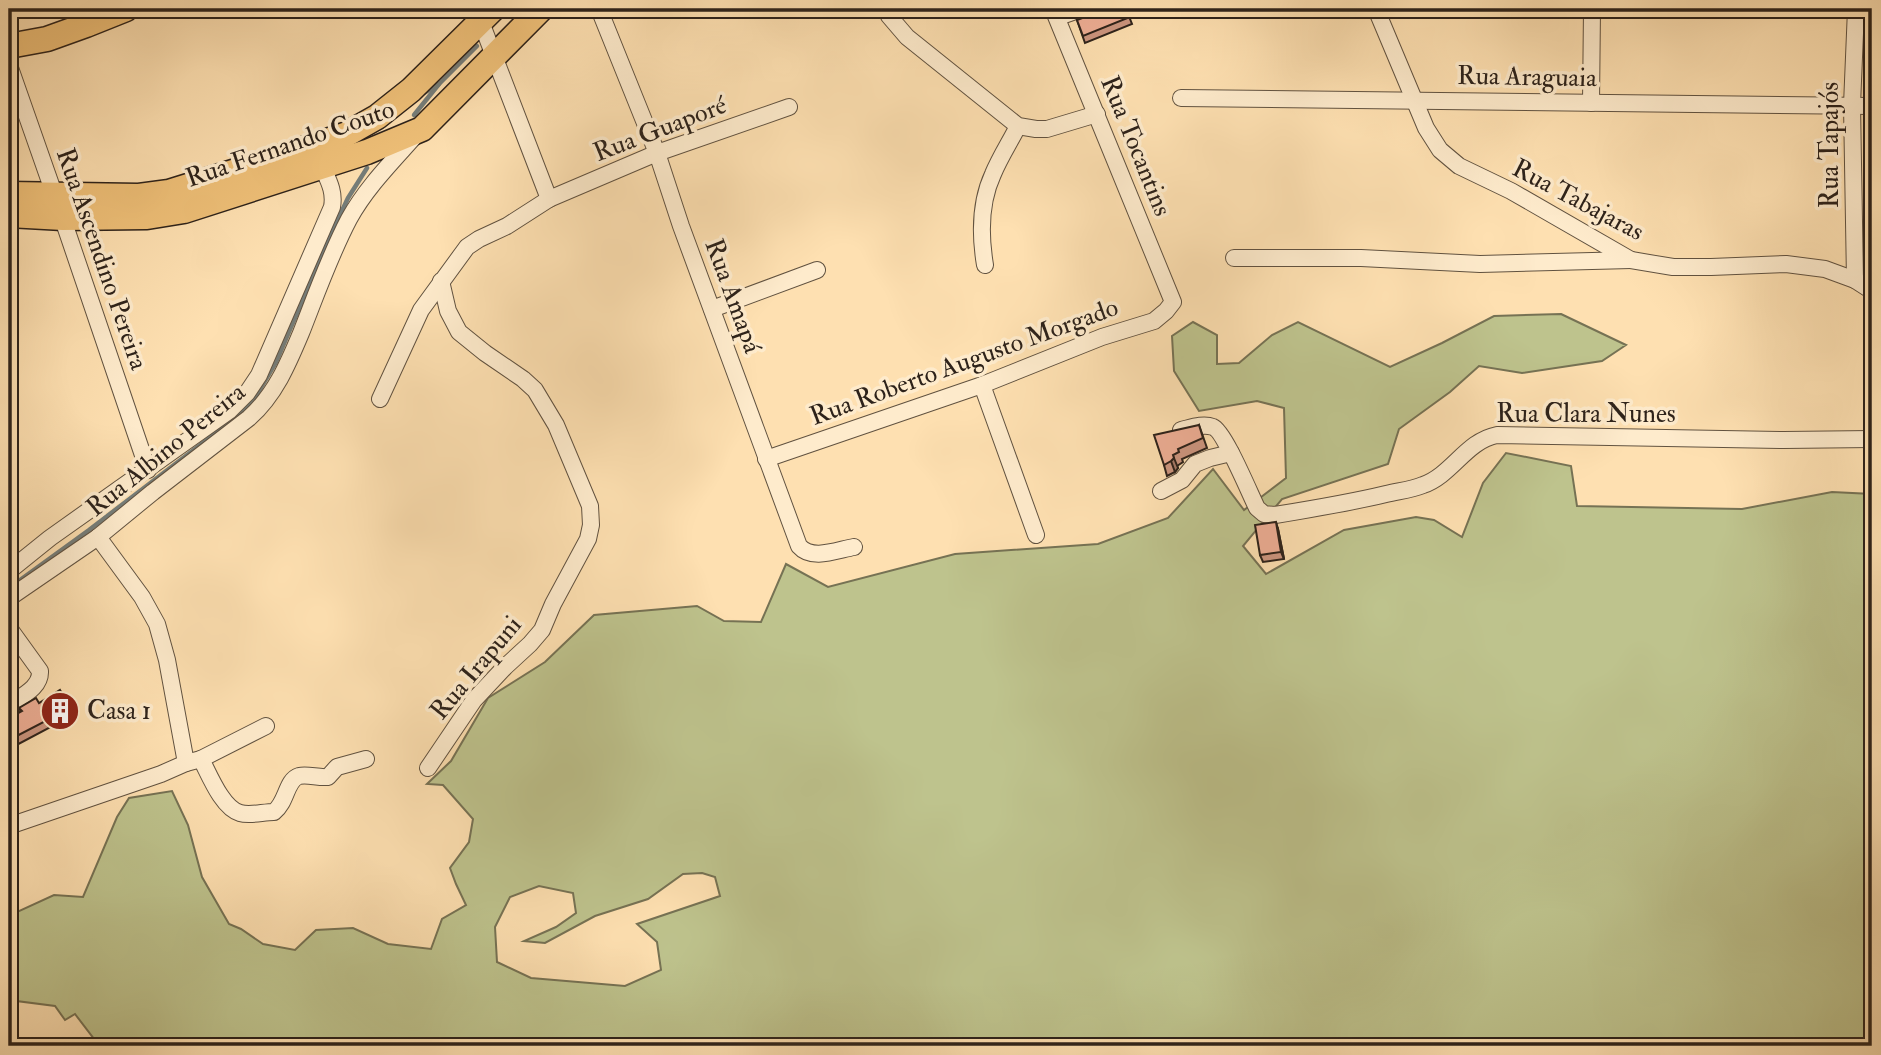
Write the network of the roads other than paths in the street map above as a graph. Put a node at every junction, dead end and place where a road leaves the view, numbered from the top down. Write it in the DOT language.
graph roads {
  1 [pos="126,9"];
  2 [pos="541,9"];
  3 [pos="599,9"];
  4 [pos="886,9"];
  5 [pos="1081,9"];
  6 [pos="1376,9"];
  7 [pos="1592,9"];
  8 [pos="1856,9"];
  9 [pos="483,13"];
  10 [pos="1056,15"];
  11 [pos="9,46"];
  12 [pos="494,58"];
  13 [pos="9,65"];
  14 [pos="1181,98"];
  15 [pos="1414,101"];
  16 [pos="1591,103"];
  17 [pos="1852,105"];
  18 [pos="1872,106"];
  19 [pos="789,107"];
  20 [pos="1097,114"];
  21 [pos="1018,126"];
  22 [pos="422,129"];
  23 [pos="657,153"];
  24 [pos="322,166"];
  25 [pos="9,194"];
  26 [pos="550,199"];
  27 [pos="59,206"];
  28 [pos="9,215"];
  29 [pos="1234,258"];
  30 [pos="1631,260"];
  31 [pos="985,265"];
  32 [pos="817,270"];
  33 [pos="1855,280"];
  34 [pos="441,281"];
  35 [pos="1872,290"];
  36 [pos="1172,302"];
  37 [pos="712,309"];
  38 [pos="982,385"];
  39 [pos="380,399"];
  40 [pos="1173,432"];
  41 [pos="1872,439"];
  42 [pos="1231,453"];
  43 [pos="766,459"];
  44 [pos="148,470"];
  45 [pos="1161,491"];
  46 [pos="1036,535"];
  47 [pos="92,537"];
  48 [pos="50,538"];
  49 [pos="854,547"];
  50 [pos="9,571"];
  51 [pos="9,598"];
  52 [pos="9,628"];
  53 [pos="9,705"];
  54 [pos="266,726"];
  55 [pos="366,759"];
  56 [pos="194,761"];
  57 [pos="428,768"];
  58 [pos="9,827"];
  1 -- 11 [label="main road"];
  2 -- 9 [label="main road"];
  2 -- 12 [label="main road, Rua Fernando Couto"];
  3 -- 23 [label="street, Rua Amapá"];
  4 -- 21 [label="street"];
  5 -- 10 [label="lane"];
  6 -- 15 [label="street, Rua Tabajaras"];
  7 -- 16 [label="street"];
  8 -- 17 [label="street, Rua Tapajós"];
  9 -- 12 [label="street"];
  9 -- 27 [label="main road, Rua Fernando Couto"];
  10 -- 20 [label="street, Rua Tocantins"];
  12 -- 22 [label="main road, Rua Fernando Couto"];
  12 -- 26 [label="street"];
  13 -- 27 [label="street, Rua Ascendino Pereira"];
  14 -- 15 [label="street, Rua Araguaia"];
  15 -- 16 [label="street, Rua Araguaia"];
  15 -- 30 [label="street, Rua Tabajaras"];
  16 -- 17 [label="street, Rua Araguaia"];
  17 -- 18 [label="street, Rua Araguaia"];
  17 -- 33 [label="street, Rua Tapajós"];
  19 -- 23 [label="street, Rua Guaporé"];
  20 -- 21 [label="street"];
  20 -- 36 [label="street, Rua Tocantins"];
  21 -- 31 [label="street"];
  22 -- 24 [label="main road, Rua Fernando Couto"];
  22 -- 47 [label="street, Rua Albino Pereira"];
  23 -- 26 [label="street, Rua Guaporé"];
  23 -- 37 [label="street, Rua Amapá"];
  24 -- 27 [label="main road, Rua Fernando Couto"];
  24 -- 44 [label="street, Rua Albino Pereira"];
  25 -- 27 [label="main road, Rua Fernando Couto"];
  26 -- 34 [label="street, Rua Guaporé"];
  27 -- 28 [label="main road, Rua Fernando Couto"];
  27 -- 44 [label="street, Rua Ascendino Pereira"];
  29 -- 30 [label="street"];
  30 -- 33 [label="street, Rua Tabajaras"];
  32 -- 37 [label="street"];
  33 -- 35 [label="street, Rua Tabajaras"];
  34 -- 39 [label="street, Rua Guaporé"];
  34 -- 57 [label="street, Rua Irapuni"];
  36 -- 38 [label="street, Rua Roberto Augusto Morgado"];
  37 -- 43 [label="street, Rua Amapá"];
  38 -- 43 [label="street, Rua Roberto Augusto Morgado"];
  38 -- 46 [label="street"];
  40 -- 42 [label="street, Rua Clara Nunes"];
  41 -- 42 [label="street, Rua Clara Nunes"];
  42 -- 45 [label="street"];
  43 -- 49 [label="street, Rua Amapá"];
  44 -- 48 [label="street, Rua Albino Pereira"];
  47 -- 48 [label="street"];
  47 -- 51 [label="street, Rua Albino Pereira"];
  47 -- 56 [label="street"];
  48 -- 50 [label="street, Rua Albino Pereira"];
  52 -- 53 [label="street"];
  54 -- 56 [label="street"];
  55 -- 56 [label="street"];
  56 -- 58 [label="street"];
}
